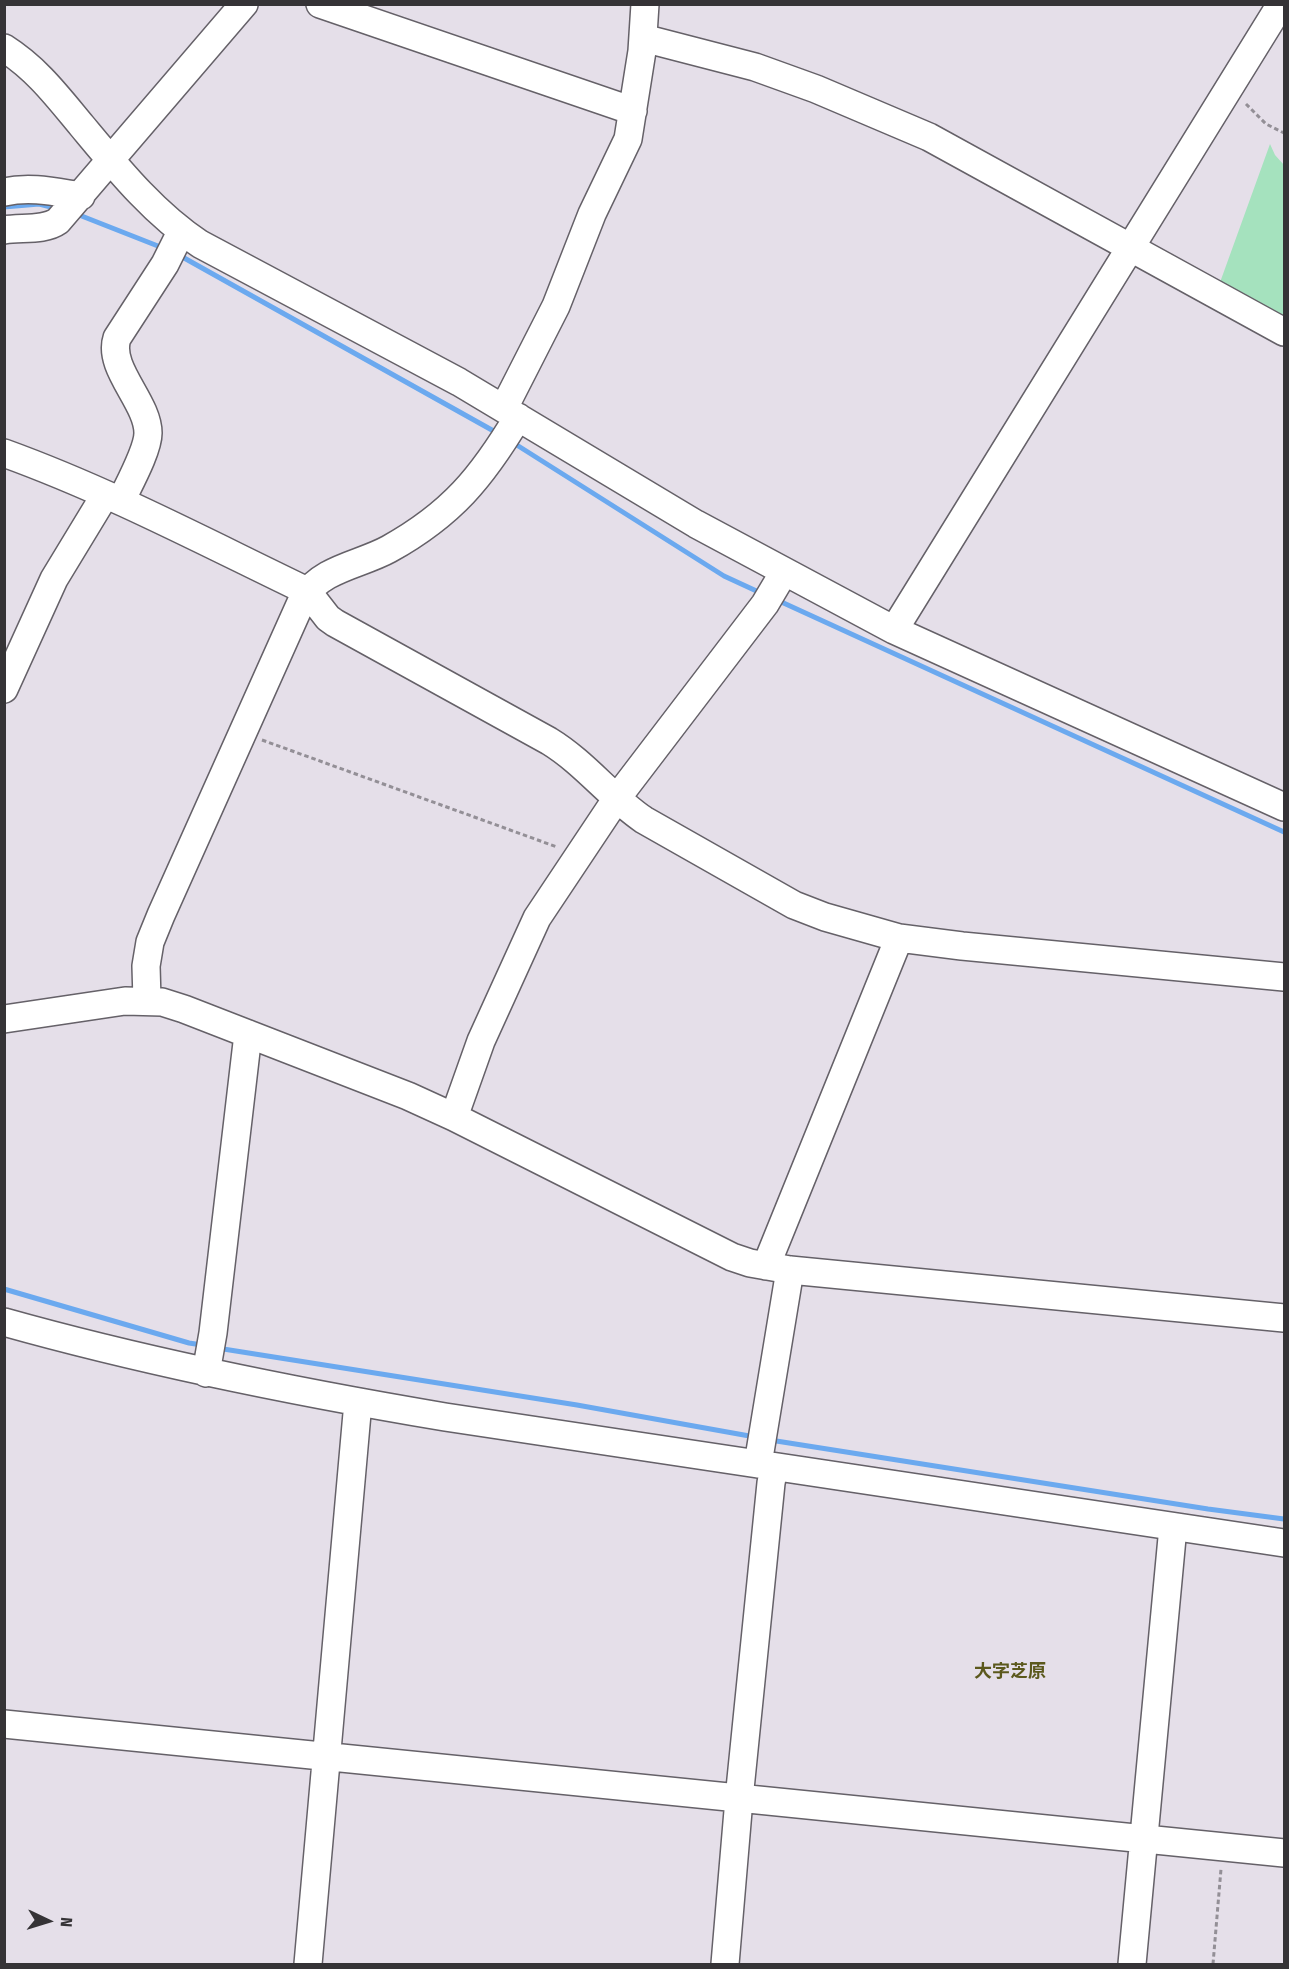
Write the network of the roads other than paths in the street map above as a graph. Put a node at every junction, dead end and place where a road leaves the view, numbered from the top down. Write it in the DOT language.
graph roads {
  1 [pos="244,4"];
  2 [pos="320,4"];
  3 [pos="645,4"];
  4 [pos="1281,4"];
  5 [pos="643,38"];
  6 [pos="4,48"];
  7 [pos="633,111"];
  8 [pos="110,160"];
  9 [pos="4,192"];
  10 [pos="71,206"];
  11 [pos="4,230"];
  12 [pos="179,236"];
  13 [pos="1132,249"];
  14 [pos="1284,332"];
  15 [pos="508,425"];
  16 [pos="4,453"];
  17 [pos="113,498"];
  18 [pos="776,586"];
  19 [pos="307,591"];
  20 [pos="894,630"];
  21 [pos="14,642"];
  22 [pos="4,689"];
  23 [pos="617,798"];
  24 [pos="1284,807"];
  25 [pos="899,938"];
  26 [pos="1284,977"];
  27 [pos="147,1000"];
  28 [pos="4,1019"];
  29 [pos="248,1034"];
  30 [pos="454,1117"];
  31 [pos="778,1268"];
  32 [pos="1284,1318"];
  33 [pos="4,1322"];
  34 [pos="210,1353"];
  35 [pos="358,1402"];
  36 [pos="765,1449"];
  37 [pos="1173,1527"];
  38 [pos="1284,1544"];
  39 [pos="4,1724"];
  40 [pos="326,1756"];
  41 [pos="739,1799"];
  42 [pos="1145,1839"];
  43 [pos="1284,1853"];
  44 [pos="308,1965"];
  45 [pos="724,1965"];
  46 [pos="1132,1965"];
  1 -- 8 [label="street"];
  2 -- 7 [label="street"];
  3 -- 5 [label="street"];
  4 -- 13 [label="street"];
  5 -- 7 [label="street"];
  5 -- 13 [label="street"];
  6 -- 8 [label="street"];
  7 -- 15 [label="street"];
  8 -- 10 [label="street"];
  8 -- 12 [label="street"];
  9 -- 10 [label="street"];
  10 -- 11 [label="street"];
  12 -- 15 [label="street"];
  12 -- 17 [label="street"];
  13 -- 14 [label="street"];
  13 -- 20 [label="street"];
  15 -- 18 [label="street"];
  15 -- 19 [label="street"];
  16 -- 17 [label="street"];
  17 -- 19 [label="street"];
  17 -- 21 [label="street"];
  18 -- 20 [label="street"];
  18 -- 23 [label="street"];
  19 -- 23 [label="street"];
  19 -- 27 [label="street"];
  20 -- 24 [label="street"];
  21 -- 22 [label="street"];
  23 -- 25 [label="street"];
  23 -- 30 [label="street"];
  25 -- 26 [label="street"];
  25 -- 31 [label="street"];
  27 -- 28 [label="street"];
  27 -- 29 [label="street"];
  29 -- 30 [label="street"];
  29 -- 34 [label="street"];
  30 -- 31 [label="street"];
  31 -- 32 [label="street"];
  31 -- 36 [label="street"];
  33 -- 34 [label="street"];
  34 -- 35 [label="street"];
  35 -- 36 [label="street"];
  35 -- 40 [label="street"];
  36 -- 37 [label="street"];
  36 -- 41 [label="street"];
  37 -- 38 [label="street"];
  37 -- 42 [label="street"];
  39 -- 40 [label="street"];
  40 -- 41 [label="street"];
  40 -- 44 [label="street"];
  41 -- 42 [label="street"];
  41 -- 45 [label="street"];
  42 -- 43 [label="street"];
  42 -- 46 [label="street"];
}
